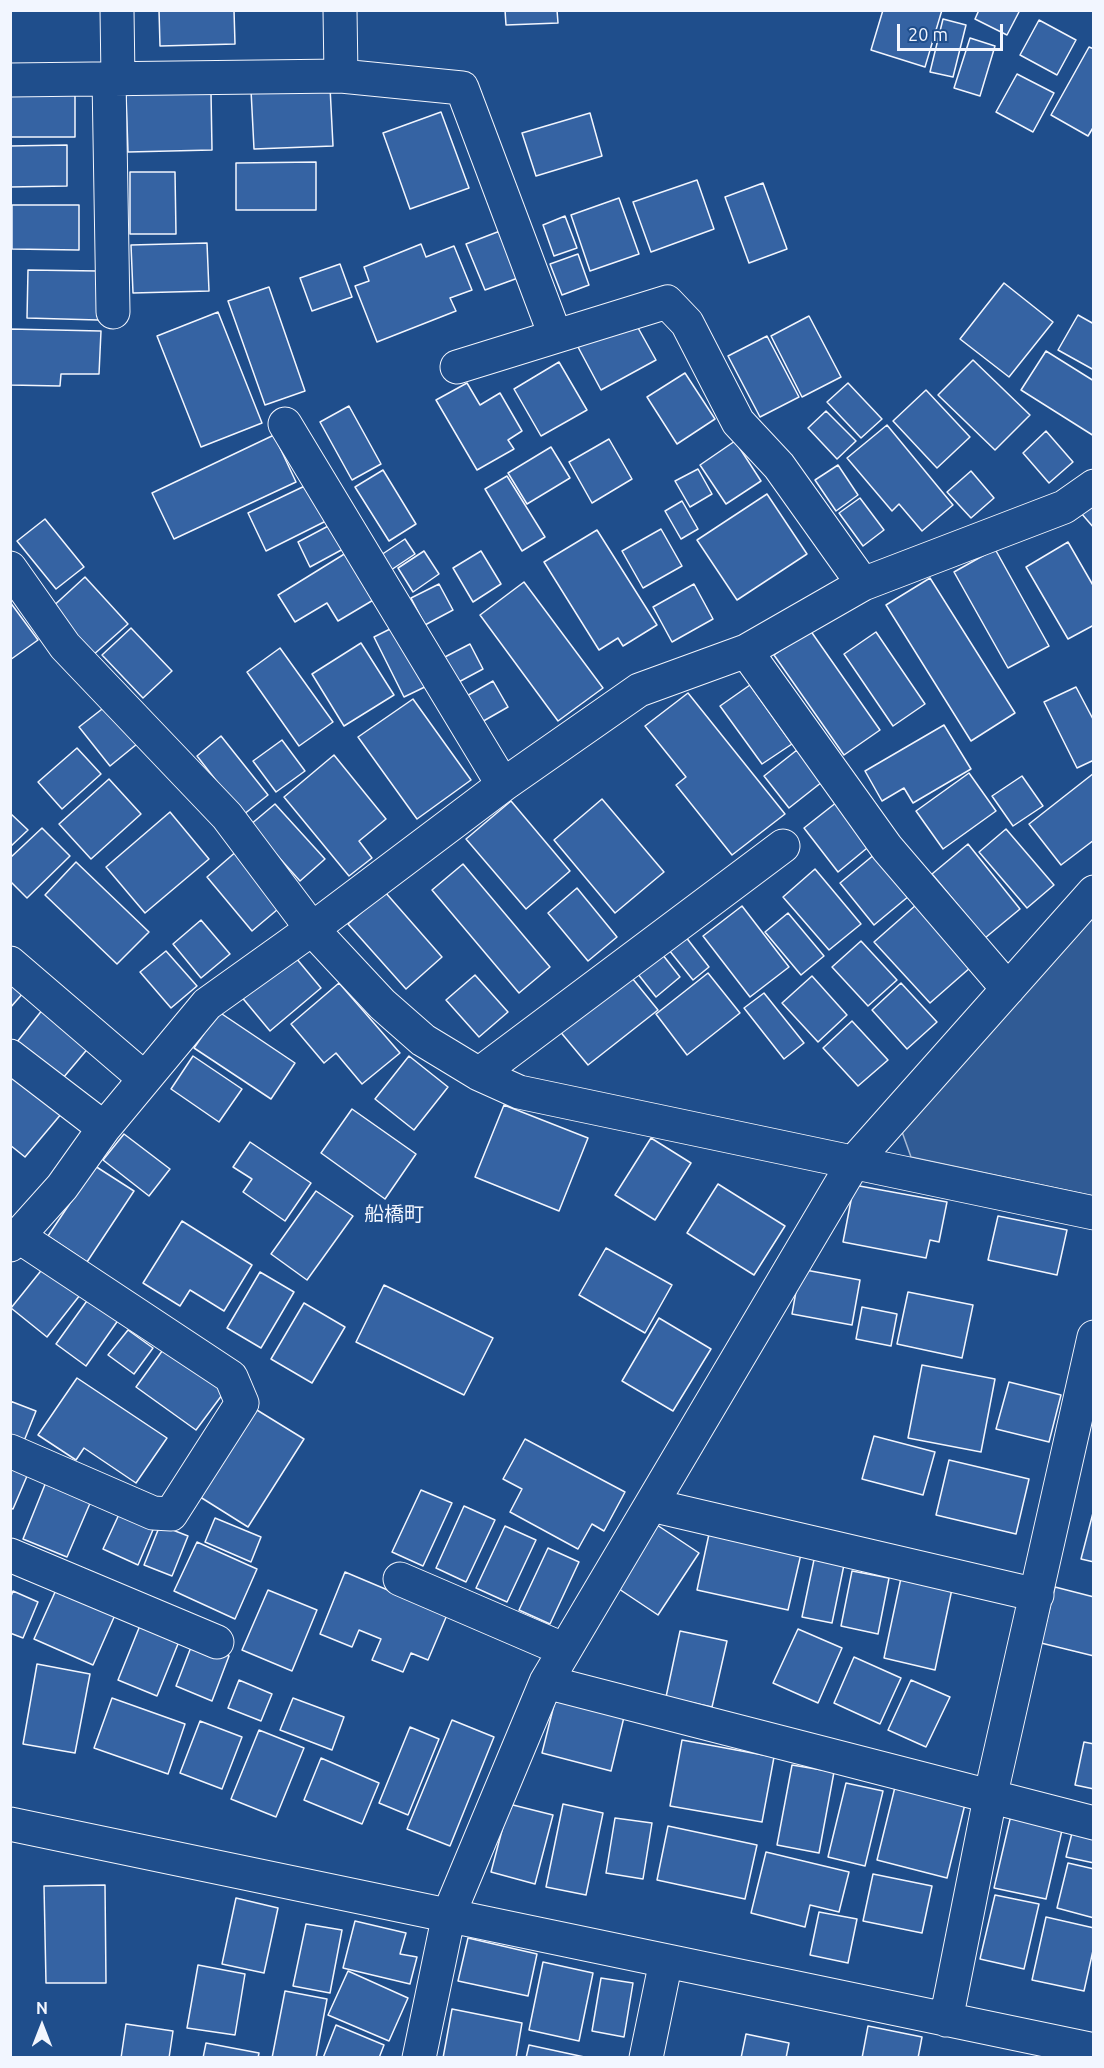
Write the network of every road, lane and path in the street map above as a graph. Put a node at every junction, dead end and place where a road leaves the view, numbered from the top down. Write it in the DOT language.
graph roads {
  1 [pos="117,10"];
  2 [pos="340,10"];
  3 [pos="341,76"];
  4 [pos="114,79"];
  5 [pos="10,80"];
  6 [pos="113,312"];
  7 [pos="555,335"];
  8 [pos="457,367"];
  9 [pos="285,424"];
  10 [pos="1094,486"];
  11 [pos="10,568"];
  12 [pos="863,584"];
  13 [pos="746,651"];
  14 [pos="503,784"];
  15 [pos="783,846"];
  16 [pos="1094,892"];
  17 [pos="312,929"];
  18 [pos="10,963"];
  19 [pos="1008,989"];
  20 [pos="10,1056"];
  21 [pos="479,1074"];
  22 [pos="144,1078"];
  23 [pos="104,1128"];
  24 [pos="854,1161"];
  25 [pos="1094,1213"];
  26 [pos="14,1241"];
  27 [pos="1094,1337"];
  28 [pos="10,1451"];
  29 [pos="651,1505"];
  30 [pos="10,1555"];
  31 [pos="400,1580"];
  32 [pos="1038,1595"];
  33 [pos="217,1642"];
  34 [pos="565,1650"];
  35 [pos="546,1682"];
  36 [pos="990,1798"];
  37 [pos="1094,1823"];
  38 [pos="10,1824"];
  39 [pos="449,1914"];
  40 [pos="666,1961"];
  41 [pos="946,2020"];
  42 [pos="1094,2050"];
  43 [pos="419,2058"];
  44 [pos="646,2058"];
  1 -- 4 [label="street"];
  2 -- 3 [label="street"];
  3 -- 4 [label="street"];
  3 -- 7 [label="street"];
  4 -- 5 [label="street"];
  4 -- 6 [label="street"];
  7 -- 8 [label="street"];
  7 -- 12 [label="street"];
  9 -- 14 [label="street"];
  10 -- 12 [label="street"];
  11 -- 17 [label="street"];
  12 -- 13 [label="street"];
  13 -- 14 [label="street"];
  13 -- 19 [label="street"];
  14 -- 17 [label="street"];
  15 -- 21 [label="street"];
  16 -- 19 [label="street"];
  17 -- 21 [label="street"];
  17 -- 22 [label="street"];
  18 -- 22 [label="street"];
  19 -- 24 [label="street"];
  20 -- 23 [label="street"];
  21 -- 24 [label="street"];
  22 -- 23 [label="street"];
  23 -- 26 [label="street"];
  24 -- 25 [label="street"];
  24 -- 29 [label="street"];
  26 -- 28 [label="street"];
  27 -- 32 [label="street"];
  29 -- 32 [label="street"];
  29 -- 34 [label="street"];
  30 -- 33 [label="street"];
  31 -- 34 [label="street"];
  32 -- 36 [label="street"];
  34 -- 35 [label="street"];
  35 -- 36 [label="street"];
  35 -- 39 [label="street"];
  36 -- 37 [label="street"];
  36 -- 41 [label="street"];
  38 -- 39 [label="street"];
  39 -- 40 [label="street"];
  39 -- 43 [label="street"];
  40 -- 41 [label="street"];
  40 -- 44 [label="street"];
  41 -- 42 [label="street"];
}
